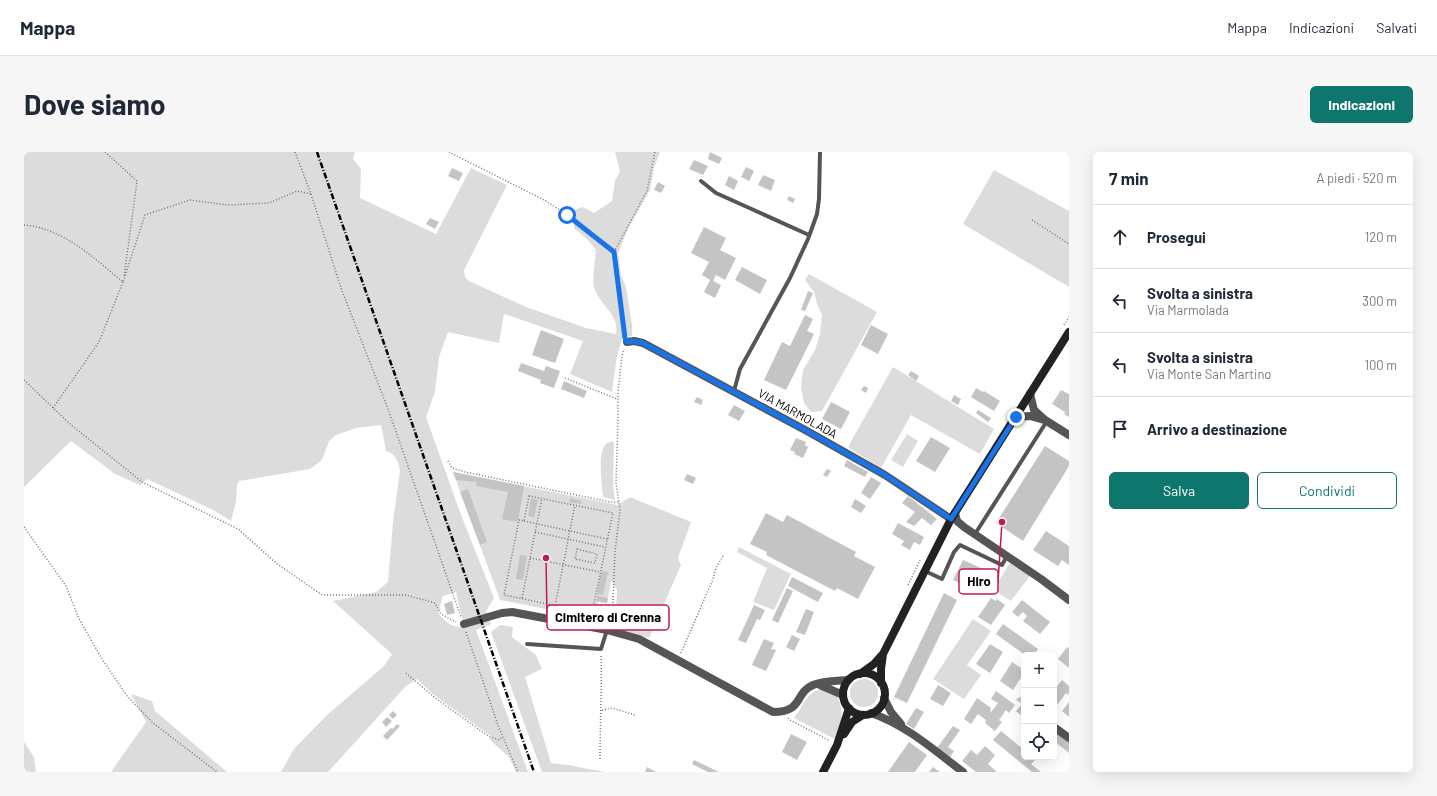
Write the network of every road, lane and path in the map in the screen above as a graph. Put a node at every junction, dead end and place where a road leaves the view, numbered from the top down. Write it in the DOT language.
graph roads {
  1 [pos="105,152"];
  2 [pos="295,152"];
  3 [pos="449,152"];
  4 [pos="655,152"];
  5 [pos="820,152"];
  6 [pos="702,181"];
  7 [pos="311,194"];
  8 [pos="1032,220"];
  9 [pos="24,225"];
  10 [pos="809,235"];
  11 [pos="1069,244"];
  12 [pos="614,252"];
  13 [pos="123,282"];
  14 [pos="1069,317"];
  15 [pos="1066,330"];
  16 [pos="627,342"];
  17 [pos="565,378"];
  18 [pos="24,380"];
  19 [pos="734,392"];
  20 [pos="1030,394"];
  21 [pos="618,399"];
  22 [pos="53,408"];
  23 [pos="1016,417"];
  24 [pos="1046,421"];
  25 [pos="1069,435"];
  26 [pos="448,461"];
  27 [pos="542,498"];
  28 [pos="620,502"];
  29 [pos="575,505"];
  30 [pos="951,520"];
  31 [pos="524,521"];
  32 [pos="536,524"];
  33 [pos="24,527"];
  34 [pos="964,527"];
  35 [pos="570,531"];
  36 [pos="534,532"];
  37 [pos="975,535"];
  38 [pos="569,539"];
  39 [pos="607,539"];
  40 [pos="606,547"];
  41 [pos="577,549"];
  42 [pos="723,556"];
  43 [pos="922,556"];
  44 [pos="1007,556"];
  45 [pos="530,558"];
  46 [pos="564,565"];
  47 [pos="925,570"];
  48 [pos="600,572"];
  49 [pos="905,591"];
  50 [pos="522,599"];
  51 [pos="1069,600"];
  52 [pos="556,606"];
  53 [pos="552,620"];
  54 [pos="464,624"];
  55 [pos="609,630"];
  56 [pos="527,644"];
  57 [pos="601,649"];
  58 [pos="883,654"];
  59 [pos="678,660"];
  60 [pos="406,674"];
  61 [pos="860,674"];
  62 [pos="848,680"];
  63 [pos="882,683"];
  64 [pos="818,684"];
  65 [pos="843,695"];
  66 [pos="884,698"];
  67 [pos="849,708"];
  68 [pos="601,710"];
  69 [pos="784,712"];
  70 [pos="871,713"];
  71 [pos="635,715"];
  72 [pos="863,715"];
  73 [pos="904,728"];
  74 [pos="1057,729"];
  75 [pos="502,737"];
  76 [pos="1069,738"];
  77 [pos="837,745"];
  78 [pos="600,759"];
  79 [pos="217,772"];
  80 [pos="518,772"];
  81 [pos="824,772"];
  82 [pos="963,772"];
  1 -- 13 [label="path"];
  2 -- 7 [label="path"];
  3 -- 12 [label="path"];
  4 -- 12 [label="path"];
  5 -- 10 [label="lane"];
  6 -- 10 [label="lane"];
  7 -- 13 [label="path"];
  7 -- 54 [label="path"];
  8 -- 11 [label="path"];
  9 -- 13 [label="path"];
  10 -- 19 [label="lane"];
  12 -- 16 [label="path"];
  13 -- 22 [label="path"];
  14 -- 15 [label="path"];
  15 -- 20 [label="street"];
  16 -- 19 [label="street, VIA MARMOLADA"];
  16 -- 21 [label="path"];
  17 -- 21 [label="path"];
  18 -- 22 [label="path"];
  19 -- 30 [label="street, VIA MARMOLADA"];
  20 -- 23 [label="street"];
  20 -- 24 [label="street"];
  21 -- 28 [label="path"];
  22 -- 54 [label="path"];
  23 -- 24 [label="street"];
  23 -- 30 [label="street"];
  24 -- 25 [label="street"];
  24 -- 37 [label="lane"];
  26 -- 28 [label="path"];
  27 -- 29 [label="path"];
  27 -- 31 [label="path"];
  27 -- 32 [label="path"];
  28 -- 55 [label="path"];
  29 -- 35 [label="path"];
  29 -- 39 [label="path"];
  30 -- 34 [label="street"];
  30 -- 34 [label="street"];
  30 -- 47 [label="street"];
  31 -- 32 [label="path"];
  31 -- 50 [label="path"];
  32 -- 35 [label="path"];
  32 -- 36 [label="path"];
  33 -- 79 [label="path"];
  34 -- 37 [label="street"];
  35 -- 38 [label="path"];
  35 -- 39 [label="path"];
  36 -- 38 [label="path"];
  36 -- 45 [label="path"];
  37 -- 44 [label="street"];
  38 -- 40 [label="path"];
  38 -- 46 [label="path"];
  39 -- 40 [label="path"];
  40 -- 48 [label="path"];
  41 -- 41 [label="path"];
  42 -- 59 [label="path"];
  43 -- 49 [label="path"];
  44 -- 47 [label="lane"];
  44 -- 51 [label="street"];
  45 -- 46 [label="path"];
  45 -- 50 [label="path"];
  46 -- 48 [label="path"];
  46 -- 52 [label="path"];
  47 -- 58 [label="street"];
  48 -- 52 [label="path"];
  50 -- 52 [label="path"];
  52 -- 53 [label="path"];
  53 -- 54 [label="street"];
  53 -- 55 [label="street"];
  54 -- 75 [label="path"];
  55 -- 57 [label="lane"];
  55 -- 59 [label="street"];
  56 -- 57 [label="lane"];
  57 -- 68 [label="path"];
  58 -- 61 [label="street"];
  58 -- 63 [label="street"];
  59 -- 69 [label="street"];
  60 -- 75 [label="path"];
  61 -- 62 [label="street"];
  61 -- 63 [label="street"];
  62 -- 64 [label="street"];
  62 -- 65 [label="street"];
  63 -- 66 [label="street"];
  64 -- 65 [label="street"];
  64 -- 69 [label="street"];
  65 -- 67 [label="street"];
  66 -- 70 [label="street"];
  66 -- 73 [label="street"];
  67 -- 72 [label="street"];
  67 -- 77 [label="street"];
  68 -- 71 [label="path"];
  68 -- 78 [label="path"];
  69 -- 77 [label="path"];
  70 -- 72 [label="street"];
  70 -- 73 [label="street"];
  72 -- 77 [label="street"];
  73 -- 82 [label="street"];
  74 -- 76 [label="street"];
  75 -- 80 [label="path"];
  77 -- 81 [label="street"];
}
